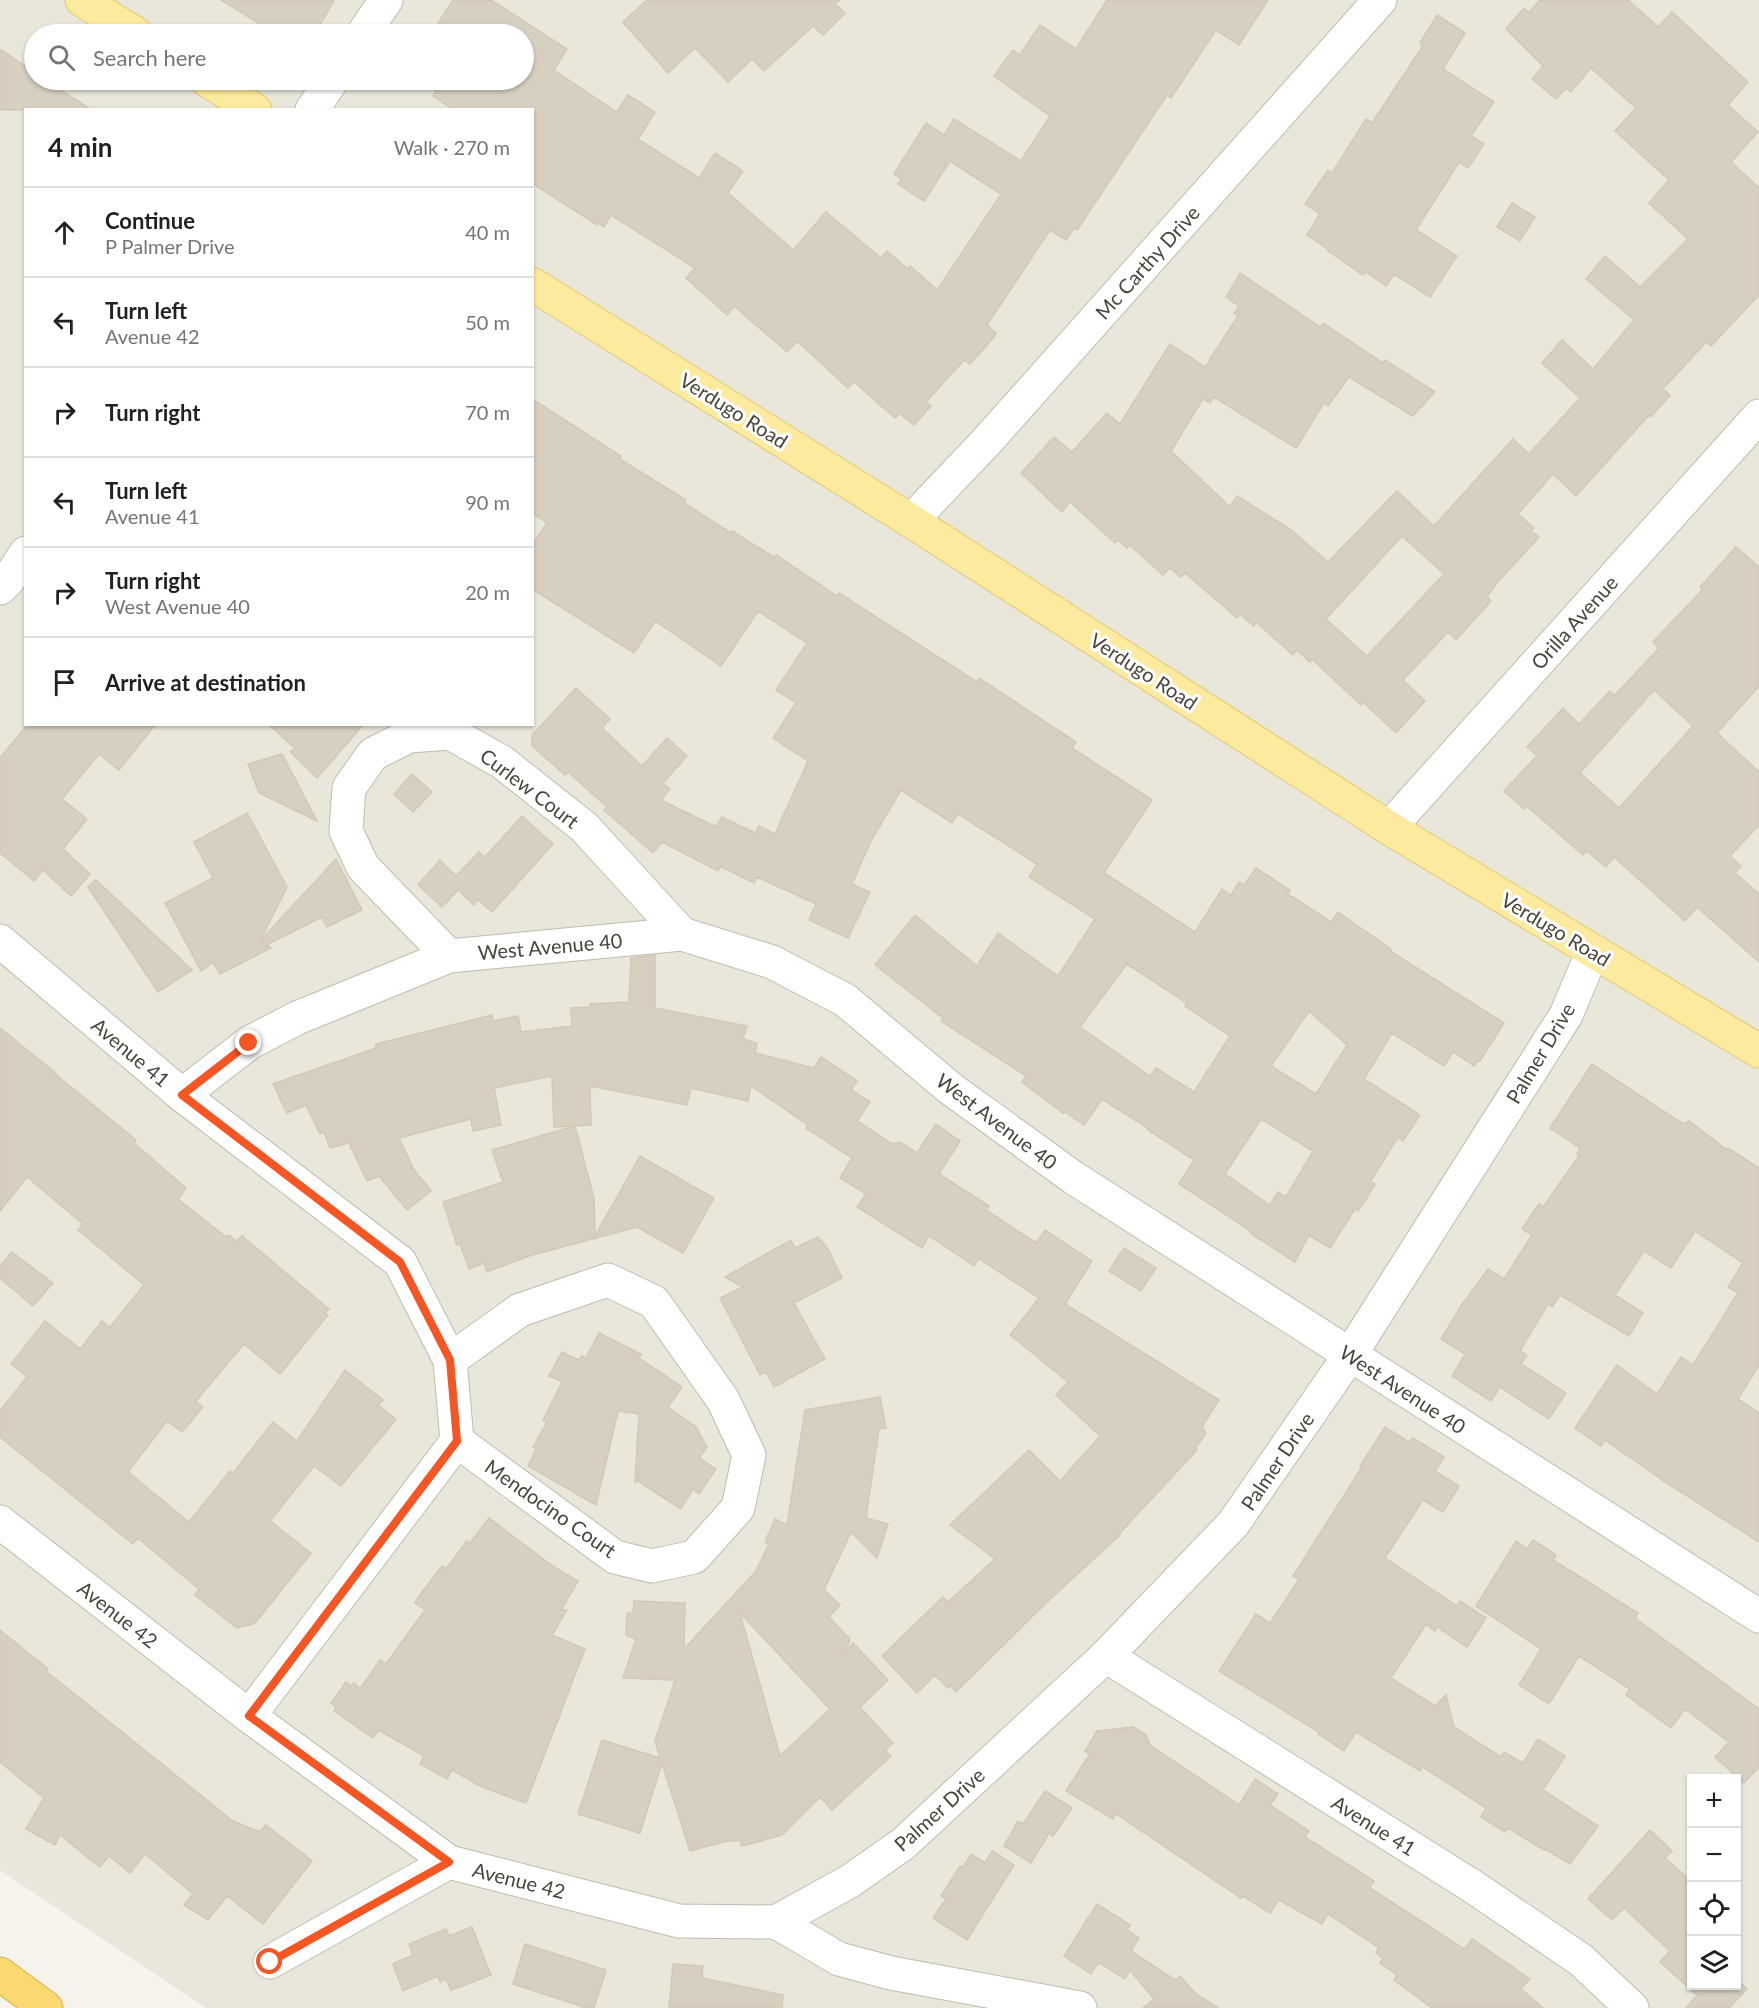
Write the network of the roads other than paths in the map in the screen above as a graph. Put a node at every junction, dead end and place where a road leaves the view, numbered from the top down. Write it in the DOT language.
graph roads {
  1 [pos="82,0"];
  2 [pos="386,0"];
  3 [pos="1380,0"];
  4 [pos="120,24"];
  5 [pos="370,24"];
  6 [pos="223,90"];
  7 [pos="325,90"];
  8 [pos="252,108"];
  9 [pos="313,108"];
  10 [pos="534,285"];
  11 [pos="1759,416"];
  12 [pos="911,521"];
  13 [pos="24,556"];
  14 [pos="0,588"];
  15 [pos="1389,828"];
  16 [pos="682,934"];
  17 [pos="0,941"];
  18 [pos="1593,951"];
  19 [pos="449,956"];
  20 [pos="1759,1051"];
  21 [pos="182,1095"];
  22 [pos="1350,1355"];
  23 [pos="450,1360"];
  24 [pos="457,1441"];
  25 [pos="0,1522"];
  26 [pos="1759,1616"];
  27 [pos="1106,1656"];
  28 [pos="249,1716"];
  29 [pos="449,1862"];
  30 [pos="850,1881"];
  31 [pos="776,1922"];
  32 [pos="270,1962"];
  33 [pos="0,1974"];
  34 [pos="46,2008"];
  35 [pos="1080,2008"];
  36 [pos="1632,2008"];
  1 -- 4 [label="main road"];
  2 -- 5 [label="street"];
  3 -- 12 [label="street, Mc Carthy Drive"];
  6 -- 8 [label="main road"];
  7 -- 9 [label="street"];
  10 -- 12 [label="main road, Verdugo Road"];
  11 -- 15 [label="street, Orilla Avenue"];
  12 -- 15 [label="main road, Verdugo Road"];
  13 -- 14 [label="street"];
  15 -- 18 [label="main road, Verdugo Road"];
  16 -- 19 [label="street, West Avenue 40"];
  16 -- 19 [label="street, Curlew Court"];
  16 -- 22 [label="street, West Avenue 40"];
  17 -- 21 [label="street, Avenue 41"];
  18 -- 20 [label="main road, Verdugo Road"];
  18 -- 22 [label="street, Palmer Drive"];
  19 -- 21 [label="street, West Avenue 40"];
  21 -- 23 [label="street, Avenue 41"];
  22 -- 26 [label="street, West Avenue 40"];
  22 -- 27 [label="street, Palmer Drive"];
  23 -- 24 [label="street, Avenue 41"];
  23 -- 24 [label="street, Mendocino Court"];
  24 -- 28 [label="street"];
  25 -- 28 [label="street, Avenue 42"];
  27 -- 30 [label="street, Palmer Drive"];
  27 -- 36 [label="street, Avenue 41"];
  28 -- 29 [label="street, Avenue 42"];
  29 -- 31 [label="street, Avenue 42"];
  29 -- 32 [label="street"];
  30 -- 31 [label="street, Avenue 42"];
  31 -- 35 [label="street"];
  33 -- 34 [label="highway"];
}
